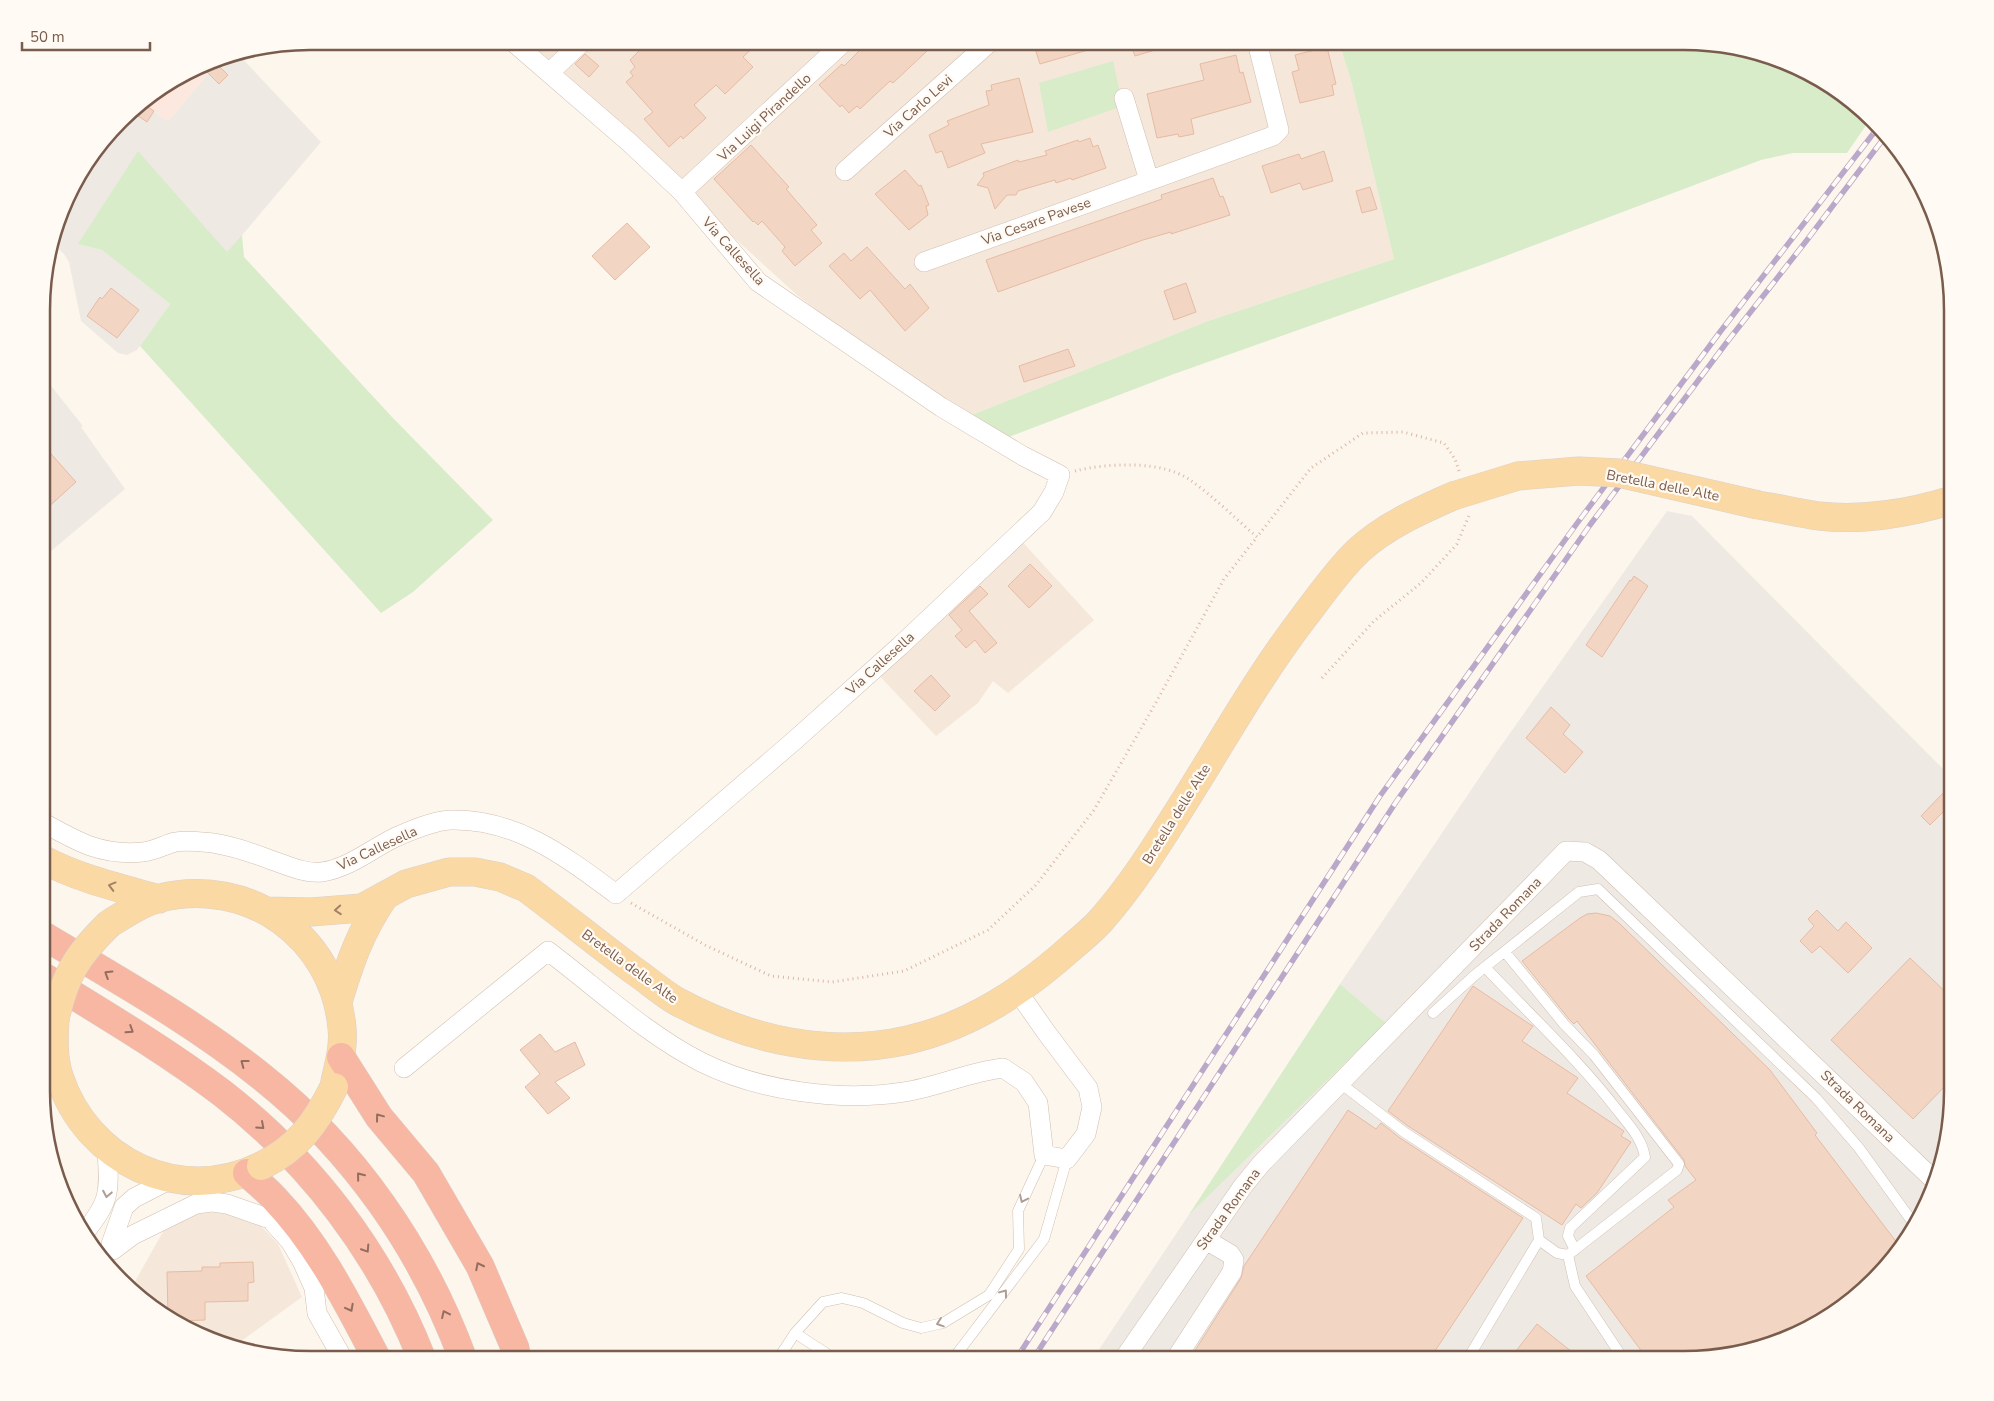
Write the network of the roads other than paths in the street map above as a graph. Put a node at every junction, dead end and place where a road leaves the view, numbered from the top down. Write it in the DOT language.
graph roads {
  1 [pos="522,50"];
  2 [pos="573,50"];
  3 [pos="836,50"];
  4 [pos="981,50"];
  5 [pos="1259,50"];
  6 [pos="549,73"];
  7 [pos="1124,98"];
  8 [pos="845,171"];
  9 [pos="1149,180"];
  10 [pos="682,192"];
  11 [pos="924,262"];
  12 [pos="1944,502"];
  13 [pos="50,826"];
  14 [pos="50,863"];
  15 [pos="384,897"];
  16 [pos="159,899"];
  17 [pos="267,910"];
  18 [pos="50,940"];
  19 [pos="1505,952"];
  20 [pos="1485,967"];
  21 [pos="50,981"];
  22 [pos="1018,992"];
  23 [pos="338,1002"];
  24 [pos="1433,1013"];
  25 [pos="341,1057"];
  26 [pos="50,1061"];
  27 [pos="404,1068"];
  28 [pos="59,1075"];
  29 [pos="1340,1083"];
  30 [pos="107,1149"];
  31 [pos="1044,1155"];
  32 [pos="1067,1159"];
  33 [pos="254,1169"];
  34 [pos="1929,1176"];
  35 [pos="171,1179"];
  36 [pos="1910,1219"];
  37 [pos="88,1226"];
  38 [pos="93,1233"];
  39 [pos="1206,1240"];
  40 [pos="1539,1240"];
  41 [pos="1572,1252"];
  42 [pos="112,1253"];
  43 [pos="795,1333"];
  44 [pos="338,1351"];
  45 [pos="373,1351"];
  46 [pos="418,1351"];
  47 [pos="460,1351"];
  48 [pos="516,1351"];
  49 [pos="783,1351"];
  50 [pos="823,1351"];
  51 [pos="960,1351"];
  52 [pos="1129,1351"];
  53 [pos="1180,1351"];
  54 [pos="1472,1351"];
  55 [pos="1618,1351"];
  1 -- 6 [label="street, Via Callesella"];
  2 -- 6 [label="street"];
  3 -- 10 [label="street, Via Luigi Pirandello"];
  4 -- 8 [label="street, Via Carlo Levi"];
  5 -- 9 [label="street, Via Cesare Pavese"];
  6 -- 10 [label="street, Via Callesella"];
  7 -- 9 [label="street"];
  9 -- 11 [label="street, Via Cesare Pavese"];
  10 -- 13 [label="street, Via Callesella"];
  12 -- 22 [label="main road, Bretella delle Alte, bridge"];
  16 -- 14 [label="main road, one-way"];
  15 -- 17 [label="main road, Bretella delle Alte, one-way"];
  15 -- 22 [label="main road, Bretella delle Alte"];
  15 -- 23 [label="main road, Bretella delle Alte"];
  16 -- 17 [label="main road"];
  16 -- 28 [label="main road, bridge"];
  17 -- 23 [label="main road"];
  47 -- 18 [label="highway, one-way"];
  19 -- 20 [label="lane"];
  19 -- 36 [label="lane"];
  19 -- 41 [label="lane"];
  20 -- 24 [label="lane"];
  20 -- 41 [label="lane"];
  21 -- 46 [label="highway, one-way"];
  22 -- 32 [label="street"];
  23 -- 25 [label="main road"];
  25 -- 33 [label="main road, bridge"];
  48 -- 25 [label="highway, one-way"];
  26 -- 28 [label="main road"];
  27 -- 31 [label="street"];
  28 -- 30 [label="main road"];
  29 -- 34 [label="street, Strada Romana"];
  29 -- 39 [label="street, Strada Romana"];
  29 -- 40 [label="lane"];
  30 -- 35 [label="main road"];
  30 -- 37 [label="street, one-way"];
  31 -- 32 [label="street"];
  31 -- 43 [label="lane, one-way"];
  51 -- 32 [label="lane, one-way"];
  33 -- 35 [label="main road"];
  33 -- 45 [label="highway, one-way"];
  35 -- 42 [label="street"];
  38 -- 42 [label="street"];
  39 -- 52 [label="street, Strada Romana"];
  39 -- 53 [label="street"];
  40 -- 41 [label="lane"];
  40 -- 54 [label="lane"];
  41 -- 55 [label="lane"];
  42 -- 44 [label="street"];
  43 -- 49 [label="lane"];
  43 -- 50 [label="lane"];
}
